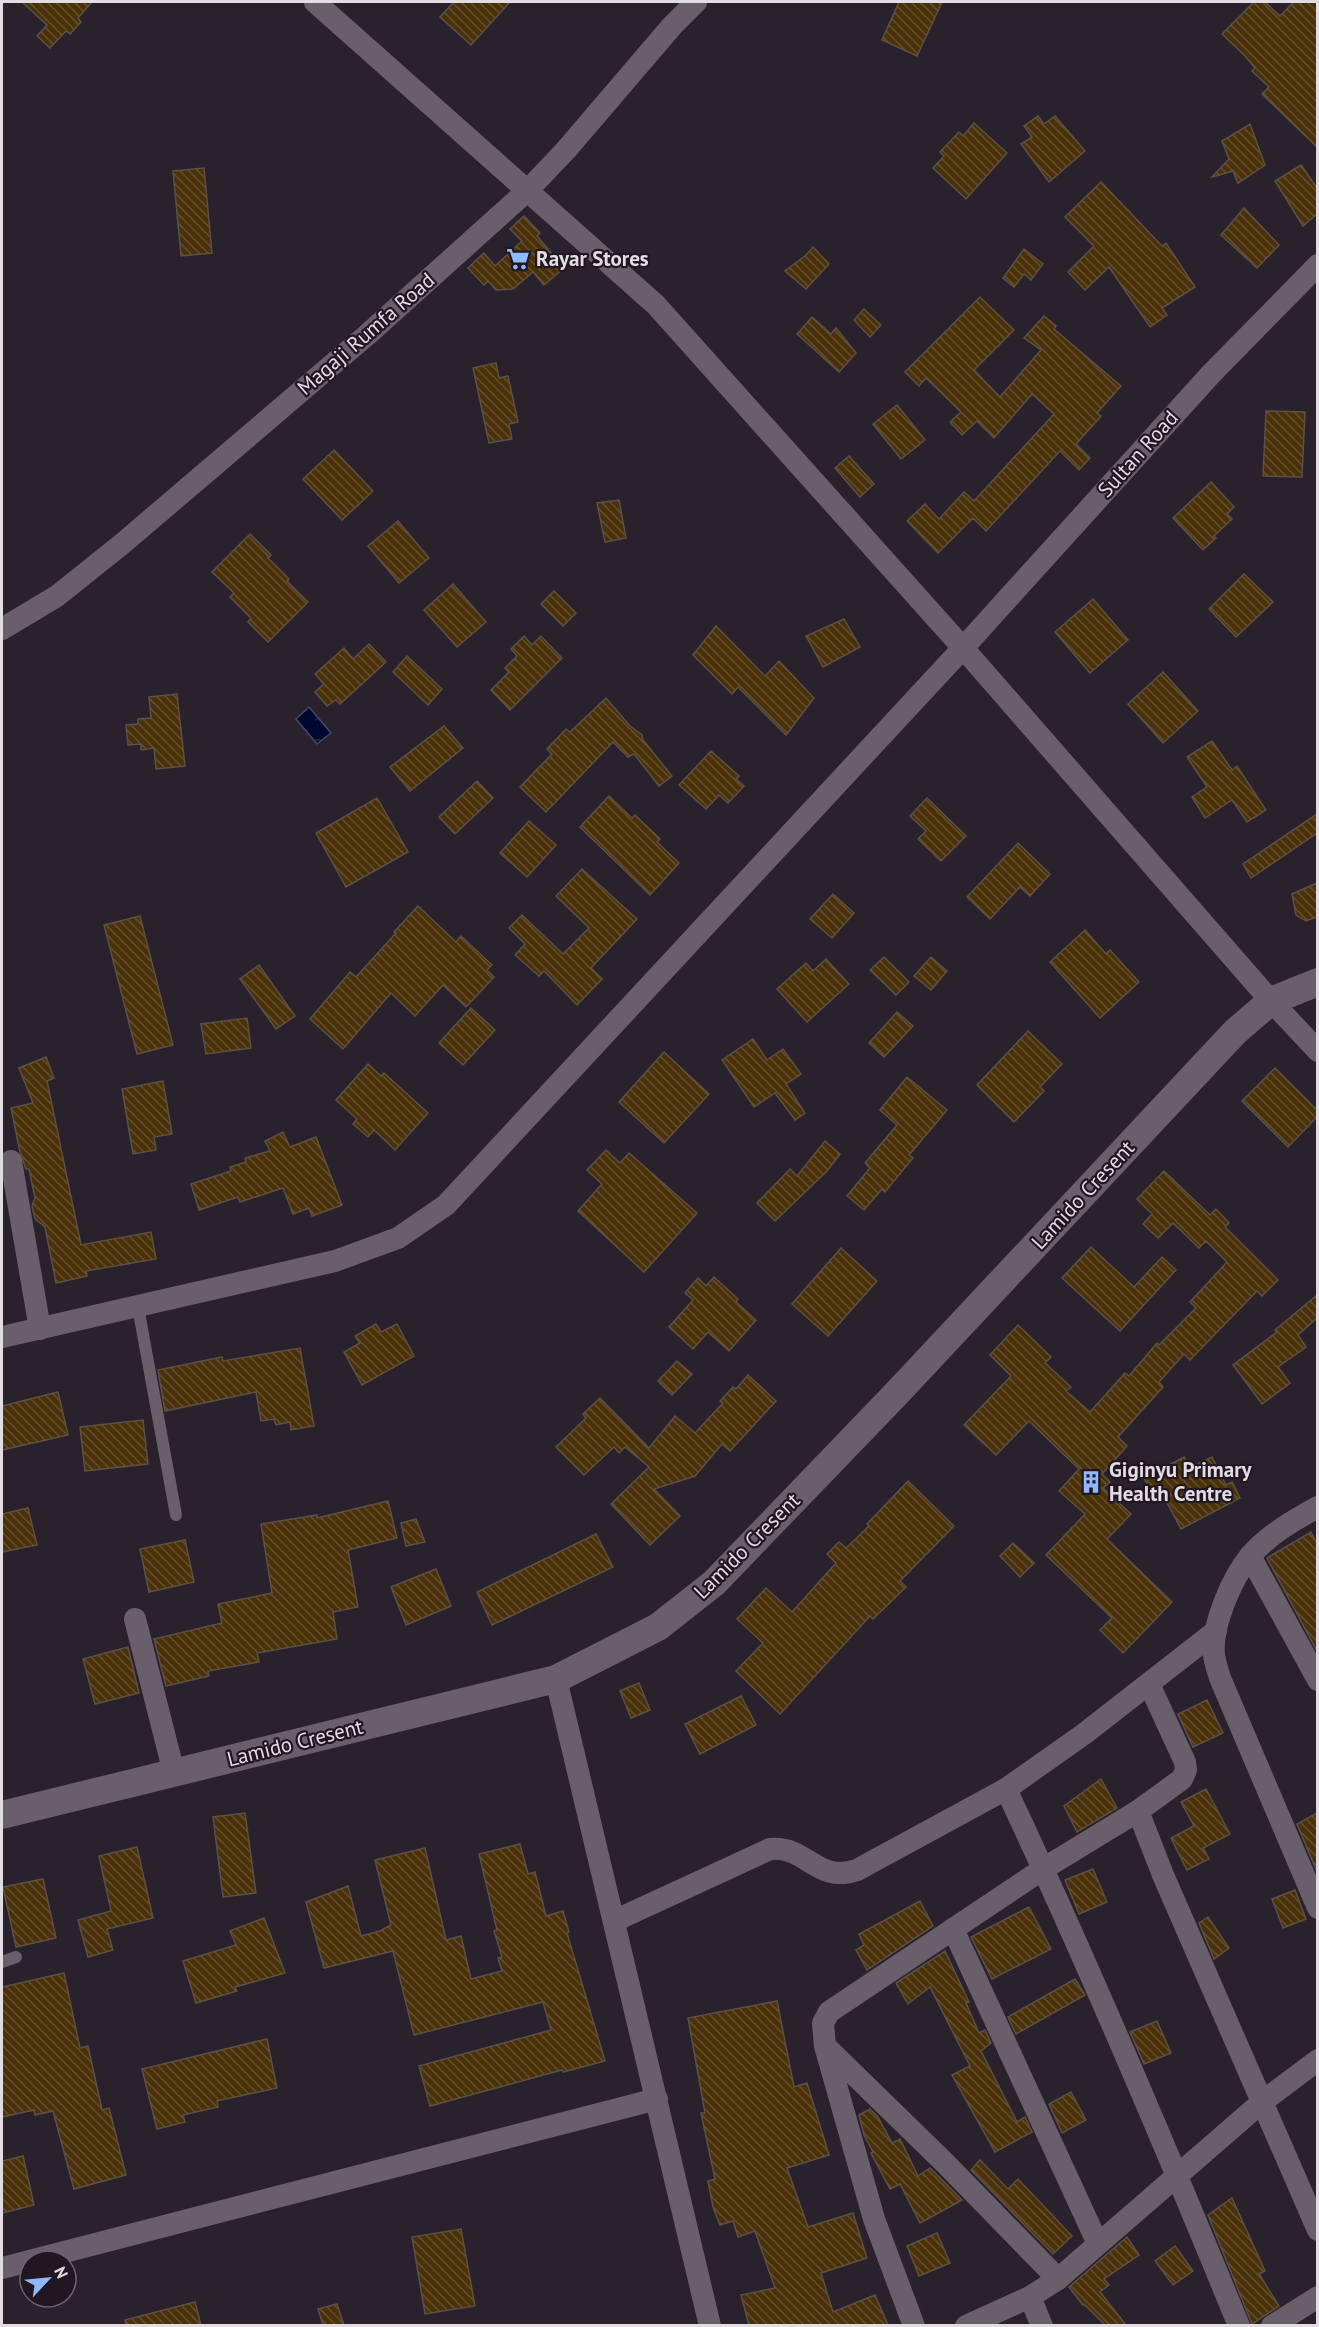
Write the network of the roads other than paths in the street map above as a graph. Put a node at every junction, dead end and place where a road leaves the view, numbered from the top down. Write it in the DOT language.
graph roads {
  1 [pos="315,2"];
  2 [pos="696,2"];
  3 [pos="528,190"];
  4 [pos="1317,265"];
  5 [pos="2,629"];
  6 [pos="963,648"];
  7 [pos="1317,982"];
  8 [pos="1270,1001"];
  9 [pos="1317,1051"];
  10 [pos="11,1161"];
  11 [pos="138,1307"];
  12 [pos="40,1329"];
  13 [pos="2,1337"];
  14 [pos="1317,1506"];
  15 [pos="176,1515"];
  16 [pos="1250,1556"];
  17 [pos="135,1619"];
  18 [pos="1216,1631"];
  19 [pos="556,1679"];
  20 [pos="1317,1680"];
  21 [pos="1149,1684"];
  22 [pos="174,1773"];
  23 [pos="1006,1789"];
  24 [pos="1138,1811"];
  25 [pos="2,1815"];
  26 [pos="1043,1869"];
  27 [pos="1317,1908"];
  28 [pos="614,1921"];
  29 [pos="953,1929"];
  30 [pos="16,1958"];
  31 [pos="2,1962"];
  32 [pos="825,2046"];
  33 [pos="1317,2060"];
  34 [pos="657,2100"];
  35 [pos="1262,2102"];
  36 [pos="1178,2175"];
  37 [pos="1317,2230"];
  38 [pos="1098,2244"];
  39 [pos="2,2268"];
  40 [pos="1058,2279"];
  41 [pos="1030,2297"];
  42 [pos="1317,2297"];
  43 [pos="710,2325"];
  44 [pos="914,2325"];
  45 [pos="966,2325"];
  46 [pos="1042,2325"];
  47 [pos="1239,2325"];
  48 [pos="1272,2325"];
  1 -- 3 [label="street"];
  2 -- 3 [label="street, Magaji Rumfa Road"];
  3 -- 5 [label="street, Magaji Rumfa Road"];
  3 -- 6 [label="street"];
  4 -- 6 [label="street, Sultan Road"];
  6 -- 8 [label="street"];
  6 -- 11 [label="street, Sultan Road"];
  7 -- 8 [label="street, Lamido Cresent"];
  8 -- 9 [label="street"];
  8 -- 19 [label="street, Lamido Cresent"];
  10 -- 12 [label="street"];
  11 -- 12 [label="street, Sultan Road"];
  11 -- 15 [label="lane"];
  12 -- 13 [label="street, Sultan Road"];
  14 -- 16 [label="street"];
  16 -- 18 [label="street"];
  16 -- 20 [label="street"];
  17 -- 22 [label="street"];
  18 -- 21 [label="street"];
  18 -- 27 [label="street"];
  19 -- 22 [label="street, Lamido Cresent"];
  19 -- 28 [label="street"];
  21 -- 23 [label="street"];
  21 -- 24 [label="street"];
  22 -- 25 [label="street, Lamido Cresent"];
  23 -- 26 [label="street"];
  23 -- 28 [label="street"];
  24 -- 26 [label="street"];
  24 -- 35 [label="street"];
  26 -- 29 [label="street"];
  26 -- 36 [label="street"];
  28 -- 34 [label="street"];
  29 -- 32 [label="street"];
  29 -- 38 [label="street"];
  30 -- 31 [label="lane"];
  32 -- 40 [label="street"];
  32 -- 44 [label="street"];
  33 -- 35 [label="street"];
  34 -- 39 [label="street"];
  34 -- 43 [label="street"];
  35 -- 36 [label="street"];
  35 -- 37 [label="street"];
  36 -- 38 [label="street"];
  36 -- 47 [label="street"];
  38 -- 40 [label="street"];
  40 -- 41 [label="street"];
  41 -- 45 [label="street"];
  41 -- 46 [label="street"];
  42 -- 48 [label="street"];
}
